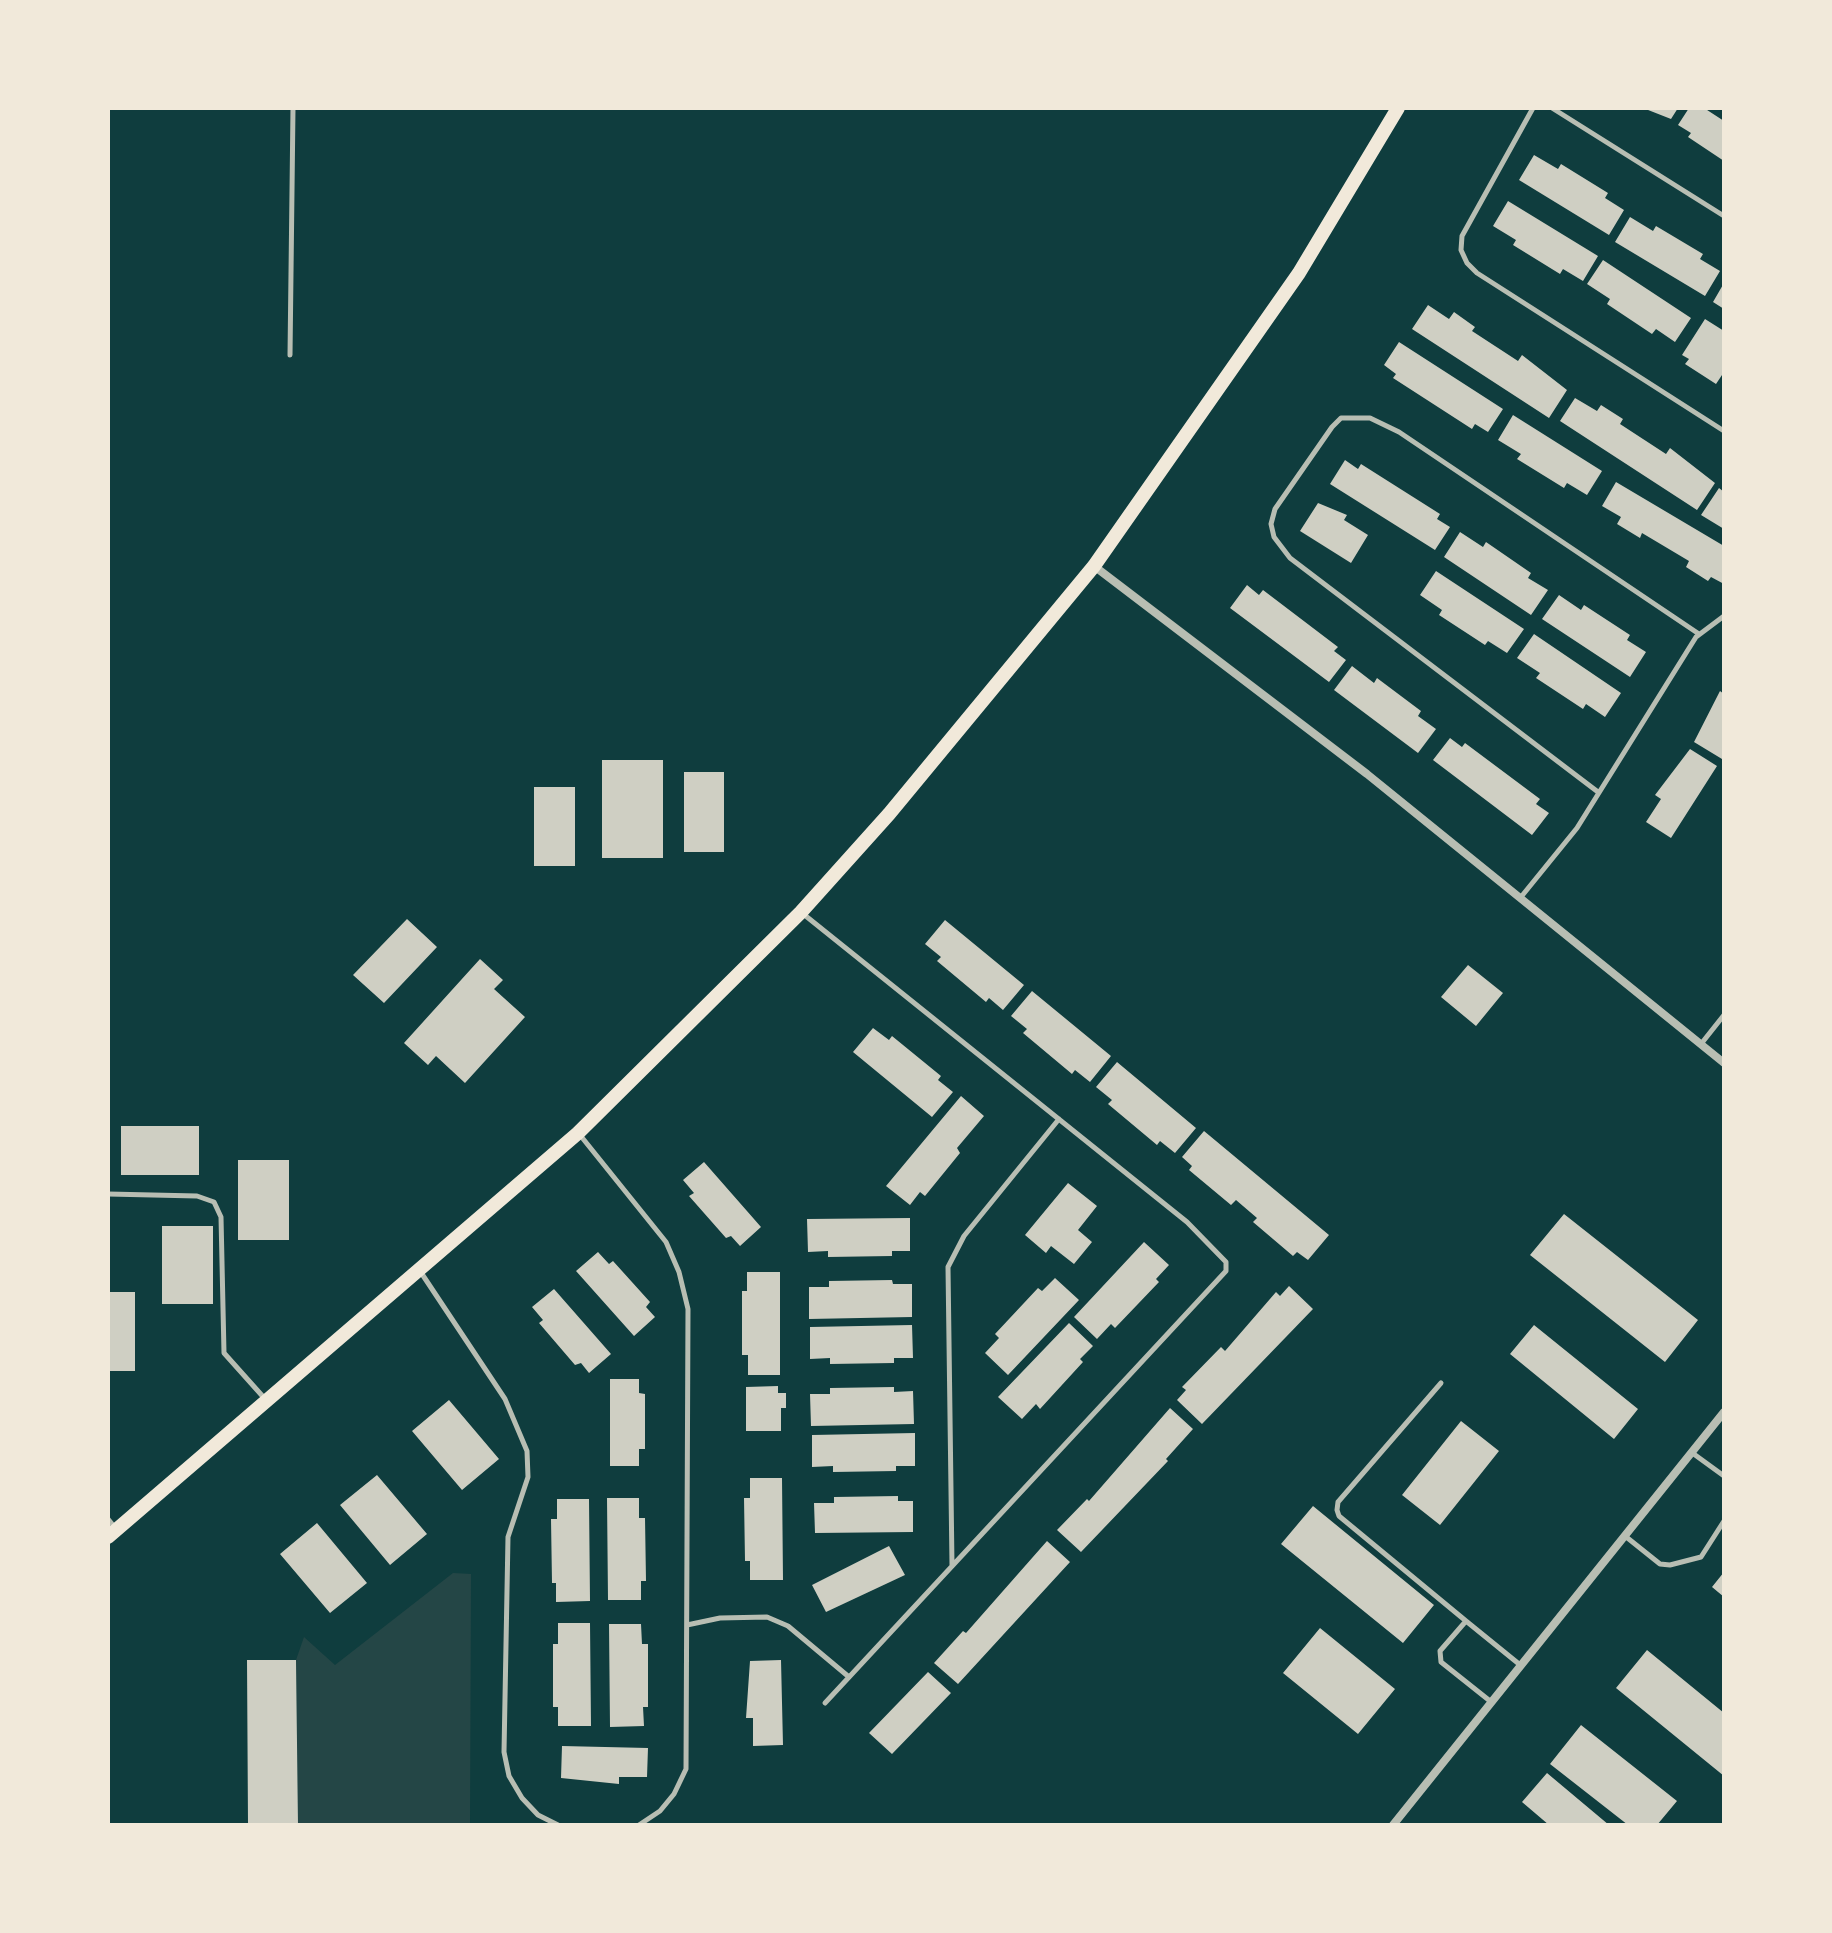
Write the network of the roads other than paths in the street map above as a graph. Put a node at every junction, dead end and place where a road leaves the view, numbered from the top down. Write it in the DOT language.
graph roads {
  1 [pos="293,108"];
  2 [pos="1398,108"];
  3 [pos="1533,108"];
  4 [pos="1552,108"];
  5 [pos="1724,216"];
  6 [pos="290,355"];
  7 [pos="1724,431"];
  8 [pos="1094,566"];
  9 [pos="1724,616"];
  10 [pos="1699,634"];
  11 [pos="1598,792"];
  12 [pos="1521,897"];
  13 [pos="801,912"];
  14 [pos="1724,1015"];
  15 [pos="1701,1044"];
  16 [pos="1724,1063"];
  17 [pos="1059,1119"];
  18 [pos="578,1133"];
  19 [pos="108,1194"];
  20 [pos="420,1270"];
  21 [pos="1441,1383"];
  22 [pos="267,1401"];
  23 [pos="1724,1412"];
  24 [pos="1691,1452"];
  25 [pos="1724,1476"];
  26 [pos="1724,1521"];
  27 [pos="111,1529"];
  28 [pos="1624,1535"];
  29 [pos="952,1566"];
  30 [pos="1466,1621"];
  31 [pos="687,1625"];
  32 [pos="1519,1664"];
  33 [pos="849,1677"];
  34 [pos="1490,1701"];
  35 [pos="825,1703"];
  36 [pos="558,1825"];
  37 [pos="639,1825"];
  38 [pos="1393,1825"];
  1 -- 6 [label="lane"];
  2 -- 8 [label="main road"];
  3 -- 7 [label="lane"];
  4 -- 5 [label="lane"];
  8 -- 12 [label="street"];
  8 -- 13 [label="main road"];
  9 -- 10 [label="lane"];
  10 -- 11 [label="lane"];
  10 -- 11 [label="lane"];
  11 -- 12 [label="lane"];
  12 -- 15 [label="street"];
  13 -- 17 [label="lane"];
  13 -- 18 [label="main road"];
  14 -- 15 [label="lane"];
  15 -- 16 [label="street"];
  17 -- 29 [label="lane"];
  17 -- 29 [label="lane"];
  18 -- 20 [label="main road"];
  18 -- 31 [label="lane"];
  19 -- 22 [label="lane"];
  20 -- 22 [label="main road"];
  20 -- 36 [label="lane"];
  21 -- 30 [label="lane"];
  22 -- 27 [label="main road"];
  23 -- 24 [label="street"];
  24 -- 25 [label="lane"];
  24 -- 28 [label="street"];
  26 -- 28 [label="lane"];
  28 -- 32 [label="street"];
  29 -- 33 [label="lane"];
  30 -- 32 [label="lane"];
  30 -- 34 [label="lane"];
  31 -- 33 [label="lane"];
  31 -- 37 [label="lane"];
  32 -- 34 [label="street"];
  33 -- 35 [label="lane"];
  34 -- 38 [label="street"];
}
